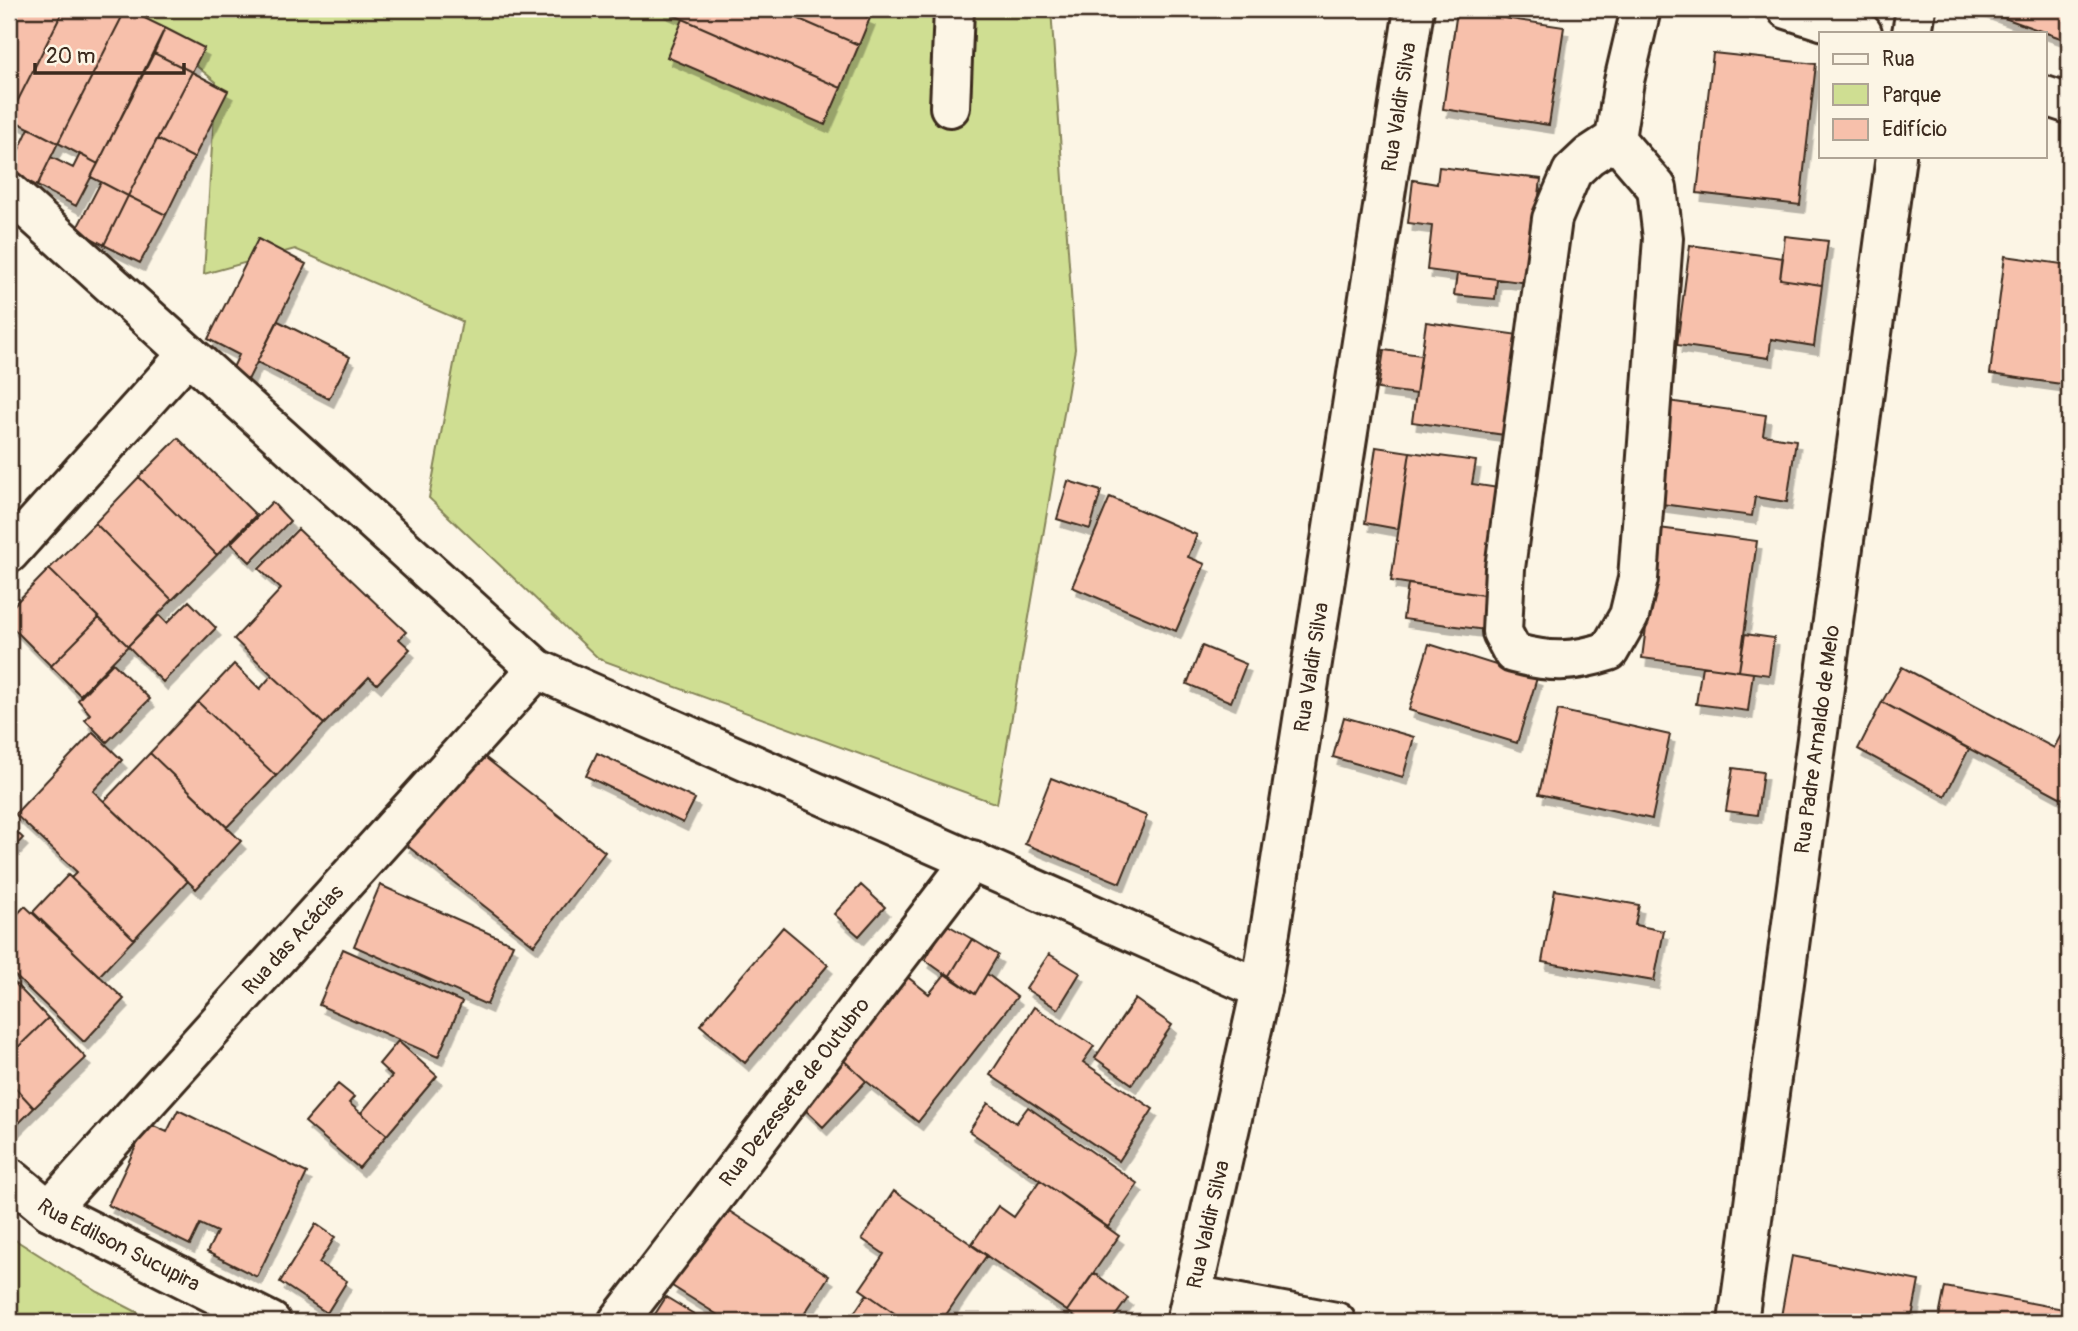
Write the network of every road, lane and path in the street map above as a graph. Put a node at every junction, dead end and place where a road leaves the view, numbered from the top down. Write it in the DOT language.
graph roads {
  1 [pos="954,9"];
  2 [pos="1414,9"];
  3 [pos="1641,9"];
  4 [pos="1787,9"];
  5 [pos="1916,9"];
  6 [pos="1859,32"];
  7 [pos="1912,32"];
  8 [pos="2046,96"];
  9 [pos="2069,104"];
  10 [pos="950,107"];
  11 [pos="1615,139"];
  12 [pos="1896,158"];
  13 [pos="9,192"];
  14 [pos="188,354"];
  15 [pos="9,553"];
  16 [pos="537,669"];
  17 [pos="972,860"];
  18 [pos="1261,989"];
  19 [pos="9,1177"];
  20 [pos="49,1210"];
  21 [pos="1189,1309"];
  22 [pos="271,1322"];
  23 [pos="618,1322"];
  24 [pos="1336,1322"];
  25 [pos="1738,1322"];
  1 -- 10 [label="street"];
  2 -- 18 [label="street, Rua Valdir Silva"];
  3 -- 11 [label="street"];
  4 -- 6 [label="street"];
  5 -- 7 [label="street"];
  8 -- 9 [label="street"];
  11 -- 11 [label="street"];
  12 -- 25 [label="street, Rua Padre Arnaldo de Melo"];
  13 -- 14 [label="street"];
  14 -- 15 [label="street"];
  14 -- 16 [label="street"];
  16 -- 17 [label="street"];
  16 -- 20 [label="street, Rua das Acácias"];
  17 -- 18 [label="street"];
  17 -- 23 [label="street, Rua Dezessete de Outubro"];
  18 -- 21 [label="street, Rua Valdir Silva"];
  19 -- 20 [label="street, Rua Edilson Sucupira"];
  20 -- 22 [label="street, Rua Edilson Sucupira"];
  21 -- 24 [label="street"];
}
